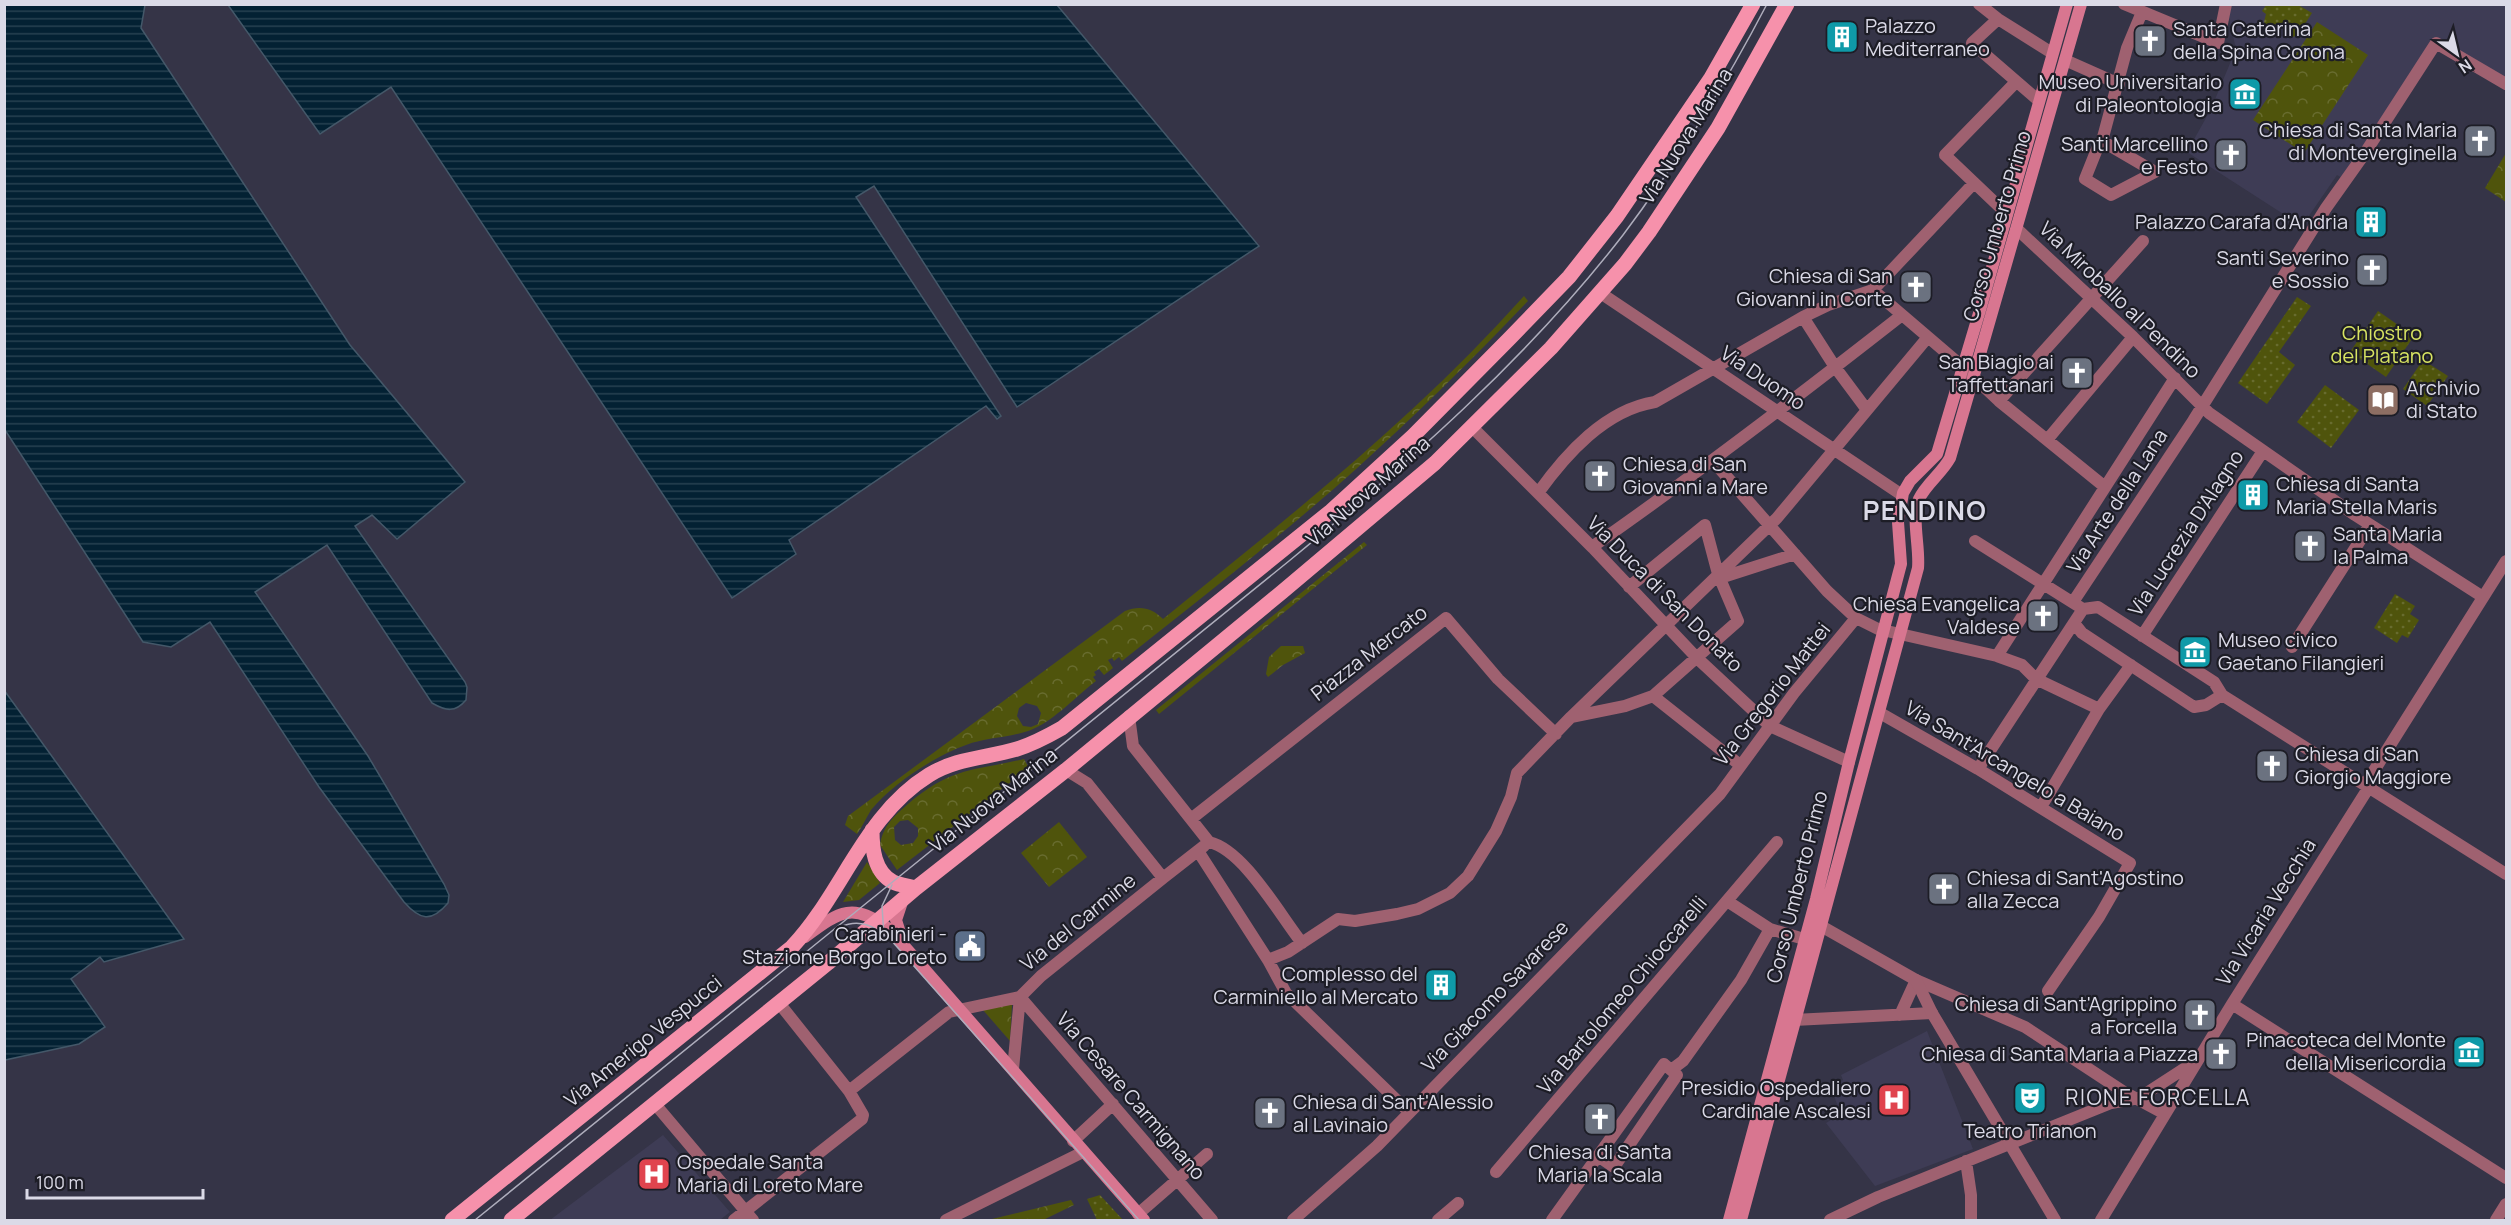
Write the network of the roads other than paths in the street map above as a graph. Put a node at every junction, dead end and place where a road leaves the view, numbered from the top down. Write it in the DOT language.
graph roads {
  1 [pos="1753,4"];
  2 [pos="1787,4"];
  3 [pos="1979,4"];
  4 [pos="2067,4"];
  5 [pos="2081,4"];
  6 [pos="2124,4"];
  7 [pos="2226,4"];
  8 [pos="2142,12"];
  9 [pos="1998,19"];
  10 [pos="2052,53"];
  11 [pos="2065,60"];
  12 [pos="2016,82"];
  13 [pos="2120,84"];
  14 [pos="2506,84"];
  15 [pos="2039,101"];
  16 [pos="2102,141"];
  17 [pos="1974,183"];
  18 [pos="2007,214"];
  19 [pos="2017,229"];
  20 [pos="2143,241"];
  21 [pos="1873,290"];
  22 [pos="1602,294"];
  23 [pos="2091,299"];
  24 [pos="1902,315"];
  25 [pos="1803,317"];
  26 [pos="1928,337"];
  27 [pos="2133,338"];
  28 [pos="1963,367"];
  29 [pos="1713,368"];
  30 [pos="1835,368"];
  31 [pos="1974,377"];
  32 [pos="2175,378"];
  33 [pos="2202,398"];
  34 [pos="1998,401"];
  35 [pos="1867,410"];
  36 [pos="1778,413"];
  37 [pos="1472,427"];
  38 [pos="2047,440"];
  39 [pos="1833,450"];
  40 [pos="2263,451"];
  41 [pos="1713,461"];
  42 [pos="2105,487"];
  43 [pos="1538,493"];
  44 [pos="1902,495"];
  45 [pos="1770,525"];
  46 [pos="2370,525"];
  47 [pos="1975,541"];
  48 [pos="1592,547"];
  49 [pos="1797,556"];
  50 [pos="2506,561"];
  51 [pos="1719,576"];
  52 [pos="2043,583"];
  53 [pos="1629,588"];
  54 [pos="2483,597"];
  55 [pos="2078,606"];
  56 [pos="1856,618"];
  57 [pos="2074,623"];
  58 [pos="1666,626"];
  59 [pos="1885,631"];
  60 [pos="1901,634"];
  61 [pos="2142,636"];
  62 [pos="2292,647"];
  63 [pos="1997,656"];
  64 [pos="1697,658"];
  65 [pos="2131,665"];
  66 [pos="2036,679"];
  67 [pos="2222,695"];
  68 [pos="1653,696"];
  69 [pos="2099,709"];
  70 [pos="1880,713"];
  71 [pos="1129,716"];
  72 [pos="1571,717"];
  73 [pos="1770,726"];
  74 [pos="1556,734"];
  75 [pos="1849,762"];
  76 [pos="1740,765"];
  77 [pos="1978,769"];
  78 [pos="1066,770"];
  79 [pos="2367,786"];
  80 [pos="1720,794"];
  81 [pos="2041,807"];
  82 [pos="1191,819"];
  83 [pos="872,830"];
  84 [pos="1209,842"];
  85 [pos="1777,842"];
  86 [pos="1198,851"];
  87 [pos="2506,874"];
  88 [pos="843,877"];
  89 [pos="1162,878"];
  90 [pos="916,888"];
  91 [pos="903,899"];
  92 [pos="1727,901"];
  93 [pos="878,921"];
  94 [pos="1821,926"];
  95 [pos="1770,929"];
  96 [pos="1804,939"];
  97 [pos="904,943"];
  98 [pos="1302,943"];
  99 [pos="792,947"];
  100 [pos="1268,960"];
  101 [pos="1916,980"];
  102 [pos="2048,991"];
  103 [pos="1020,997"];
  104 [pos="779,1003"];
  105 [pos="2232,1004"];
  106 [pos="960,1010"];
  107 [pos="1932,1013"];
  108 [pos="1900,1015"];
  109 [pos="1794,1020"];
  110 [pos="2199,1059"];
  111 [pos="1013,1070"];
  112 [pos="1671,1070"];
  113 [pos="849,1091"];
  114 [pos="2139,1098"];
  115 [pos="655,1104"];
  116 [pos="1113,1104"];
  117 [pos="1408,1112"];
  118 [pos="2165,1114"];
  119 [pos="1073,1141"];
  120 [pos="2010,1144"];
  121 [pos="1083,1152"];
  122 [pos="1207,1154"];
  123 [pos="1598,1156"];
  124 [pos="1966,1161"];
  125 [pos="1496,1172"];
  126 [pos="2506,1178"];
  127 [pos="1179,1180"];
  128 [pos="1458,1203"];
  129 [pos="2506,1204"];
  130 [pos="749,1216"];
  131 [pos="1141,1217"];
  132 [pos="452,1221"];
  133 [pos="511,1221"];
  134 [pos="734,1221"];
  135 [pos="946,1221"];
  136 [pos="1212,1221"];
  137 [pos="1293,1221"];
  138 [pos="1438,1221"];
  139 [pos="1552,1221"];
  140 [pos="1729,1221"];
  141 [pos="1741,1221"];
  142 [pos="1830,1221"];
  143 [pos="1971,1221"];
  144 [pos="2055,1221"];
  145 [pos="2101,1221"];
  146 [pos="2496,1221"];
  1 -- 83 [label="main road, Via Nuova Marina"];
  2 -- 22 [label="main road, Via Nuova Marina"];
  3 -- 9 [label="street"];
  4 -- 10 [label="main road, Corso Umberto Primo"];
  5 -- 11 [label="main road, Corso Umberto Primo"];
  6 -- 8 [label="street"];
  7 -- 8 [label="street"];
  8 -- 13 [label="street"];
  9 -- 10 [label="street"];
  9 -- 12 [label="street"];
  10 -- 15 [label="main road, Corso Umberto Primo"];
  11 -- 13 [label="street"];
  11 -- 19 [label="main road, Corso Umberto Primo"];
  12 -- 15 [label="street"];
  12 -- 17 [label="street"];
  13 -- 16 [label="street"];
  14 -- 33 [label="street, Via Arte della Lana"];
  15 -- 18 [label="main road, Corso Umberto Primo"];
  16 -- 16 [label="street"];
  17 -- 18 [label="street"];
  17 -- 21 [label="street"];
  18 -- 28 [label="main road, Corso Umberto Primo"];
  19 -- 23 [label="street, Via Miroballo al Pendino"];
  19 -- 31 [label="main road, Corso Umberto Primo"];
  20 -- 23 [label="street"];
  21 -- 24 [label="street"];
  21 -- 25 [label="street"];
  22 -- 29 [label="street, Via Duomo"];
  22 -- 37 [label="main road, Via Nuova Marina"];
  23 -- 27 [label="street, Via Miroballo al Pendino"];
  23 -- 34 [label="street"];
  24 -- 26 [label="street"];
  24 -- 30 [label="street"];
  25 -- 29 [label="street"];
  25 -- 30 [label="street"];
  26 -- 28 [label="street"];
  26 -- 35 [label="street"];
  27 -- 32 [label="street, Via Miroballo al Pendino"];
  27 -- 38 [label="street"];
  28 -- 31 [label="street"];
  28 -- 44 [label="main road, Corso Umberto Primo"];
  29 -- 36 [label="street, Via Duomo"];
  29 -- 43 [label="street"];
  30 -- 35 [label="street"];
  30 -- 36 [label="street"];
  31 -- 34 [label="street"];
  31 -- 60 [label="main road, Corso Umberto Primo"];
  32 -- 33 [label="street, Via Miroballo al Pendino"];
  32 -- 42 [label="street"];
  33 -- 40 [label="street, Via Miroballo al Pendino"];
  33 -- 55 [label="street, Via Arte della Lana"];
  34 -- 38 [label="street"];
  35 -- 39 [label="street"];
  36 -- 39 [label="street, Via Duomo"];
  36 -- 41 [label="street"];
  37 -- 43 [label="street, Via Duca di San Donato"];
  37 -- 71 [label="main road, Via Nuova Marina"];
  38 -- 42 [label="street"];
  39 -- 44 [label="street, Via Duomo"];
  39 -- 45 [label="street"];
  40 -- 46 [label="street, Via Miroballo al Pendino"];
  40 -- 61 [label="street, Via Lucrezia D'Alagno"];
  41 -- 45 [label="street"];
  41 -- 48 [label="street"];
  42 -- 52 [label="street"];
  43 -- 48 [label="street, Via Duca di San Donato"];
  44 -- 59 [label="main road, Corso Umberto Primo"];
  45 -- 49 [label="street"];
  45 -- 51 [label="street"];
  46 -- 54 [label="street, Via Miroballo al Pendino"];
  46 -- 62 [label="street"];
  47 -- 52 [label="street"];
  48 -- 53 [label="street, Via Duca di San Donato"];
  49 -- 51 [label="street"];
  49 -- 56 [label="street"];
  50 -- 54 [label="street, Via Vicaria Vecchia"];
  51 -- 53 [label="street"];
  51 -- 58 [label="street"];
  51 -- 64 [label="street"];
  52 -- 55 [label="street"];
  52 -- 63 [label="street"];
  53 -- 58 [label="street, Via Duca di San Donato"];
  54 -- 79 [label="street, Via Vicaria Vecchia"];
  55 -- 57 [label="street"];
  55 -- 61 [label="street"];
  56 -- 59 [label="street"];
  56 -- 73 [label="street, Via Gregorio Mattei"];
  57 -- 65 [label="street"];
  57 -- 66 [label="street"];
  58 -- 64 [label="street, Via Duca di San Donato"];
  58 -- 72 [label="street"];
  59 -- 60 [label="street"];
  59 -- 75 [label="main road, Corso Umberto Primo"];
  60 -- 63 [label="street"];
  60 -- 70 [label="main road, Corso Umberto Primo"];
  61 -- 67 [label="street"];
  63 -- 66 [label="street"];
  64 -- 68 [label="street"];
  64 -- 73 [label="street, Via Duca di San Donato"];
  65 -- 67 [label="street"];
  65 -- 69 [label="street"];
  66 -- 69 [label="street"];
  66 -- 77 [label="street"];
  67 -- 79 [label="street"];
  68 -- 72 [label="street"];
  68 -- 76 [label="street"];
  69 -- 81 [label="street"];
  70 -- 77 [label="street, Via Sant'Arcangelo a Baiano"];
  70 -- 94 [label="main road, Corso Umberto Primo"];
  71 -- 78 [label="main road, Via Nuova Marina"];
  71 -- 82 [label="street"];
  72 -- 74 [label="street"];
  73 -- 75 [label="street, Via Duca di San Donato"];
  73 -- 76 [label="street, Via Gregorio Mattei"];
  74 -- 82 [label="street, Piazza Mercato"];
  74 -- 98 [label="street"];
  75 -- 96 [label="main road, Corso Umberto Primo"];
  76 -- 80 [label="street, Via Gregorio Mattei"];
  77 -- 81 [label="street, Via Sant'Arcangelo a Baiano"];
  78 -- 89 [label="street"];
  78 -- 90 [label="main road, Via Nuova Marina"];
  79 -- 87 [label="street"];
  79 -- 105 [label="street, Via Vicaria Vecchia"];
  80 -- 117 [label="street, Via Giacomo Savarese"];
  81 -- 102 [label="street, Via Sant'Arcangelo a Baiano"];
  82 -- 84 [label="street"];
  83 -- 88 [label="main road, Via Nuova Marina"];
  83 -- 90 [label="main road"];
  84 -- 86 [label="street"];
  84 -- 98 [label="street"];
  85 -- 92 [label="street, Via Bartolomeo Chioccarelli"];
  86 -- 89 [label="street"];
  86 -- 100 [label="street"];
  88 -- 99 [label="main road, Via Amerigo Vespucci"];
  89 -- 103 [label="street, Via del Carmine"];
  90 -- 91 [label="main road, Via Nuova Marina"];
  91 -- 93 [label="main road, Via Nuova Marina"];
  91 -- 97 [label="main road"];
  92 -- 95 [label="street"];
  92 -- 125 [label="street, Via Bartolomeo Chioccarelli"];
  93 -- 97 [label="main road"];
  93 -- 99 [label="main road"];
  93 -- 104 [label="main road"];
  94 -- 101 [label="street"];
  94 -- 109 [label="main road, Corso Umberto Primo"];
  95 -- 96 [label="street"];
  95 -- 112 [label="street"];
  96 -- 140 [label="main road, Corso Umberto Primo"];
  97 -- 106 [label="main road"];
  98 -- 100 [label="street"];
  99 -- 132 [label="main road, Via Amerigo Vespucci"];
  100 -- 117 [label="street"];
  101 -- 107 [label="street"];
  101 -- 108 [label="street"];
  101 -- 114 [label="street"];
  103 -- 106 [label="street"];
  103 -- 111 [label="street"];
  103 -- 116 [label="street, Via Cesare Carmignano"];
  104 -- 113 [label="street"];
  104 -- 115 [label="main road"];
  105 -- 110 [label="street, Via Vicaria Vecchia"];
  105 -- 126 [label="street"];
  106 -- 111 [label="main road"];
  106 -- 113 [label="street"];
  107 -- 108 [label="street"];
  107 -- 120 [label="street"];
  108 -- 109 [label="street"];
  109 -- 141 [label="main road, Corso Umberto Primo"];
  110 -- 114 [label="street"];
  110 -- 118 [label="street, Via Vicaria Vecchia"];
  111 -- 119 [label="main road"];
  112 -- 123 [label="street"];
  112 -- 123 [label="street"];
  113 -- 130 [label="street"];
  114 -- 118 [label="street"];
  114 -- 120 [label="street"];
  115 -- 130 [label="street"];
  115 -- 133 [label="main road"];
  116 -- 119 [label="street"];
  116 -- 127 [label="street, Via Cesare Carmignano"];
  117 -- 137 [label="street, Via Giacomo Savarese"];
  118 -- 145 [label="street, Via Vicaria Vecchia"];
  119 -- 121 [label="main road"];
  120 -- 124 [label="street"];
  120 -- 144 [label="street"];
  121 -- 131 [label="main road"];
  121 -- 135 [label="street"];
  122 -- 127 [label="street"];
  123 -- 139 [label="street"];
  124 -- 142 [label="street"];
  124 -- 143 [label="street"];
  127 -- 131 [label="street"];
  127 -- 136 [label="street, Via Cesare Carmignano"];
  128 -- 138 [label="street"];
  129 -- 146 [label="street"];
  130 -- 134 [label="street"];
}
